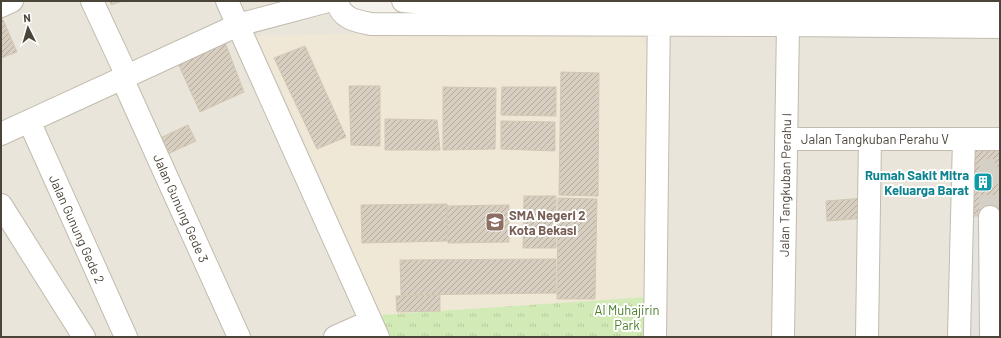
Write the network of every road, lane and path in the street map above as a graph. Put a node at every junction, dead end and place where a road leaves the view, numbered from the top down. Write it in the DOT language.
graph roads {
  1 [pos="12,1"];
  2 [pos="92,1"];
  3 [pos="227,1"];
  4 [pos="328,1"];
  5 [pos="337,1"];
  6 [pos="404,1"];
  7 [pos="426,2"];
  8 [pos="659,3"];
  9 [pos="1,6"];
  10 [pos="1000,6"];
  11 [pos="658,24"];
  12 [pos="238,25"];
  13 [pos="1000,27"];
  14 [pos="788,29"];
  15 [pos="125,77"];
  16 [pos="29,121"];
  17 [pos="1,134"];
  18 [pos="786,139"];
  19 [pos="870,139"];
  20 [pos="964,139"];
  21 [pos="1000,139"];
  22 [pos="1,205"];
  23 [pos="990,217"];
  24 [pos="374,329"];
  25 [pos="84,337"];
  26 [pos="126,337"];
  27 [pos="239,337"];
  28 [pos="335,337"];
  29 [pos="655,337"];
  30 [pos="783,337"];
  31 [pos="867,337"];
  32 [pos="959,337"];
  33 [pos="991,337"];
  1 -- 9 [label="street"];
  2 -- 15 [label="street, Jalan Gunung Gede 3"];
  3 -- 12 [label="street"];
  4 -- 12 [label="street"];
  5 -- 11 [label="street"];
  6 -- 7 [label="street"];
  7 -- 8 [label="street"];
  8 -- 10 [label="street"];
  8 -- 11 [label="street"];
  11 -- 14 [label="street"];
  11 -- 29 [label="street"];
  12 -- 15 [label="street"];
  12 -- 24 [label="street"];
  13 -- 14 [label="street"];
  14 -- 18 [label="street, Jalan Tangkuban Perahu I"];
  15 -- 16 [label="street"];
  15 -- 27 [label="street, Jalan Gunung Gede 3"];
  16 -- 17 [label="street"];
  16 -- 26 [label="street, Jalan Gunung Gede 2"];
  18 -- 19 [label="street, Jalan Tangkuban Perahu V"];
  18 -- 30 [label="street, Jalan Tangkuban Perahu I"];
  19 -- 20 [label="street, Jalan Tangkuban Perahu V"];
  19 -- 31 [label="street"];
  20 -- 21 [label="street, Jalan Tangkuban Perahu V"];
  20 -- 32 [label="street"];
  22 -- 25 [label="street"];
  23 -- 33 [label="street"];
  24 -- 28 [label="street"];
}
